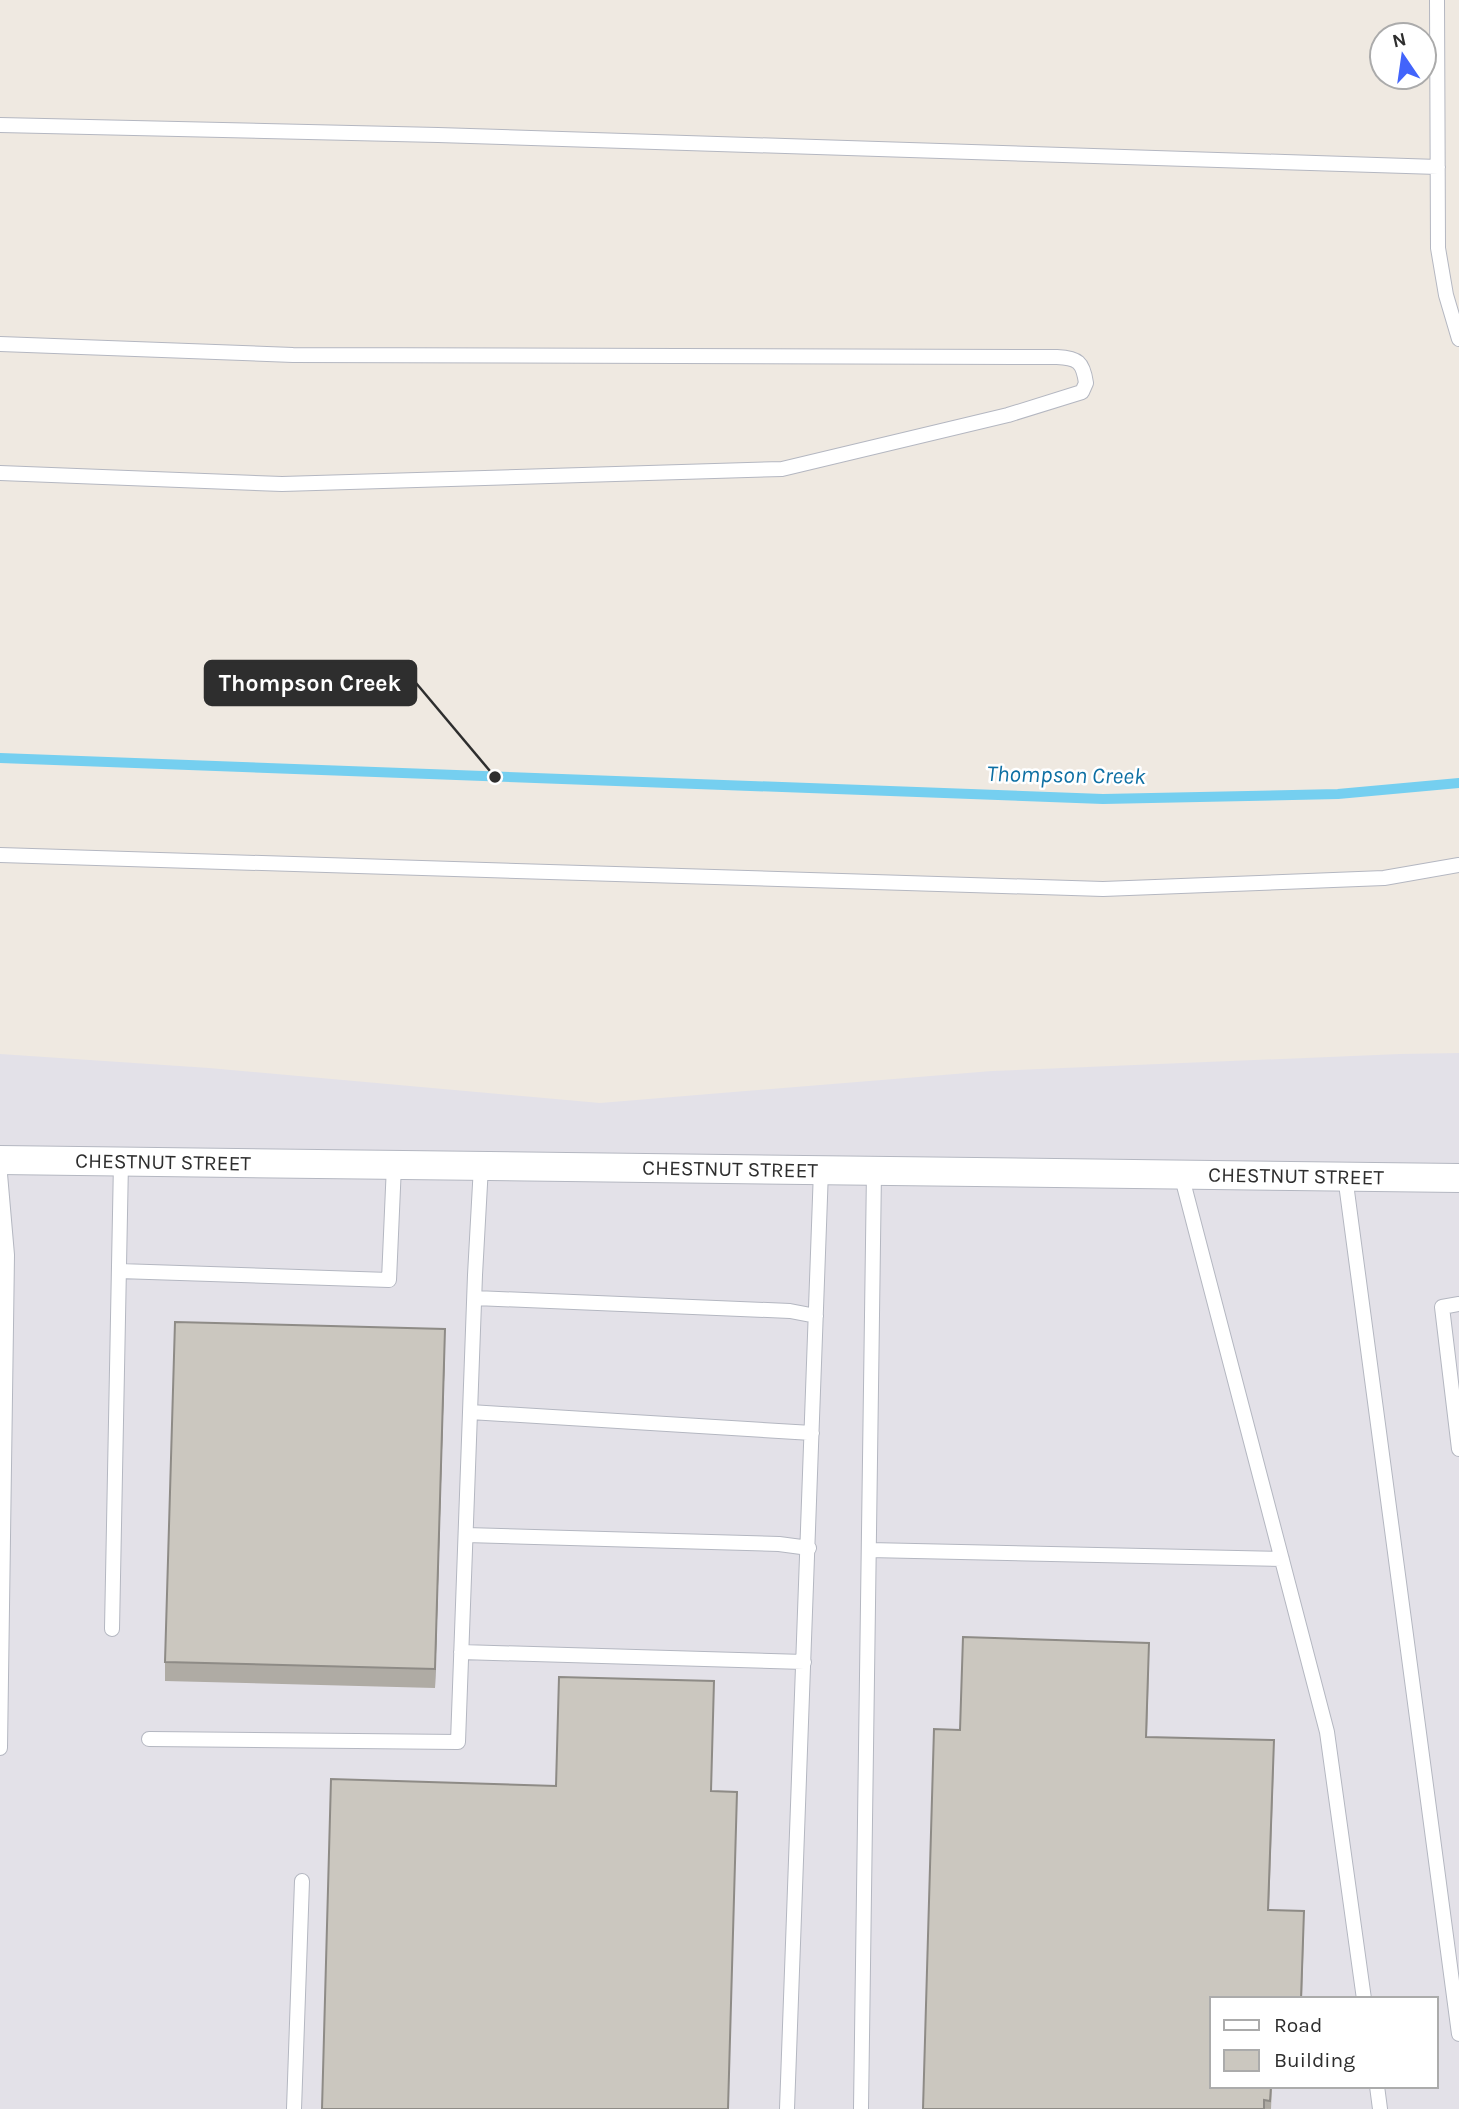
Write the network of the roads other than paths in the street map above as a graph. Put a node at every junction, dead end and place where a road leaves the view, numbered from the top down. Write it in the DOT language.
graph roads {
  1 [pos="1437,0"];
  2 [pos="0,125"];
  3 [pos="1438,167"];
  4 [pos="1459,339"];
  5 [pos="0,344"];
  6 [pos="0,473"];
  7 [pos="0,855"];
  8 [pos="1459,865"];
  9 [pos="0,1160"];
  10 [pos="121,1162"];
  11 [pos="394,1165"];
  12 [pos="481,1166"];
  13 [pos="821,1170"];
  14 [pos="874,1171"];
  15 [pos="0,1174"];
  16 [pos="1181,1174"];
  17 [pos="1345,1176"];
  18 [pos="1459,1178"];
  19 [pos="3,1255"];
  20 [pos="119,1271"];
  21 [pos="475,1298"];
  22 [pos="1459,1304"];
  23 [pos="816,1315"];
  24 [pos="470,1412"];
  25 [pos="812,1433"];
  26 [pos="1459,1449"];
  27 [pos="466,1535"];
  28 [pos="809,1548"];
  29 [pos="869,1550"];
  30 [pos="1282,1559"];
  31 [pos="112,1629"];
  32 [pos="461,1652"];
  33 [pos="804,1662"];
  34 [pos="149,1739"];
  35 [pos="0,1748"];
  36 [pos="302,1881"];
  37 [pos="1364,1997"];
  38 [pos="1459,2034"];
  39 [pos="1377,2088"];
  40 [pos="294,2109"];
  41 [pos="787,2109"];
  42 [pos="861,2109"];
  43 [pos="1380,2109"];
  1 -- 3 [label="lane"];
  2 -- 3 [label="lane"];
  3 -- 4 [label="lane"];
  5 -- 6 [label="lane"];
  7 -- 8 [label="lane"];
  9 -- 10 [label="street, CHESTNUT STREET"];
  10 -- 11 [label="street, CHESTNUT STREET"];
  10 -- 20 [label="lane"];
  11 -- 12 [label="street, CHESTNUT STREET"];
  11 -- 20 [label="lane"];
  12 -- 13 [label="street, CHESTNUT STREET"];
  12 -- 21 [label="lane"];
  13 -- 14 [label="street, CHESTNUT STREET"];
  13 -- 23 [label="lane"];
  14 -- 16 [label="street, CHESTNUT STREET"];
  14 -- 29 [label="lane"];
  15 -- 19 [label="lane"];
  16 -- 17 [label="street, CHESTNUT STREET"];
  16 -- 30 [label="lane"];
  17 -- 18 [label="street, CHESTNUT STREET"];
  17 -- 38 [label="lane"];
  19 -- 35 [label="lane"];
  20 -- 31 [label="lane"];
  21 -- 23 [label="lane"];
  21 -- 24 [label="lane"];
  22 -- 26 [label="lane"];
  23 -- 25 [label="lane"];
  24 -- 25 [label="lane"];
  24 -- 27 [label="lane"];
  25 -- 28 [label="lane"];
  27 -- 28 [label="lane"];
  27 -- 32 [label="lane"];
  28 -- 33 [label="lane"];
  29 -- 30 [label="lane"];
  29 -- 42 [label="lane"];
  30 -- 37 [label="lane"];
  32 -- 33 [label="lane"];
  32 -- 34 [label="lane"];
  33 -- 41 [label="lane"];
  36 -- 40 [label="lane"];
  39 -- 43 [label="lane"];
}
